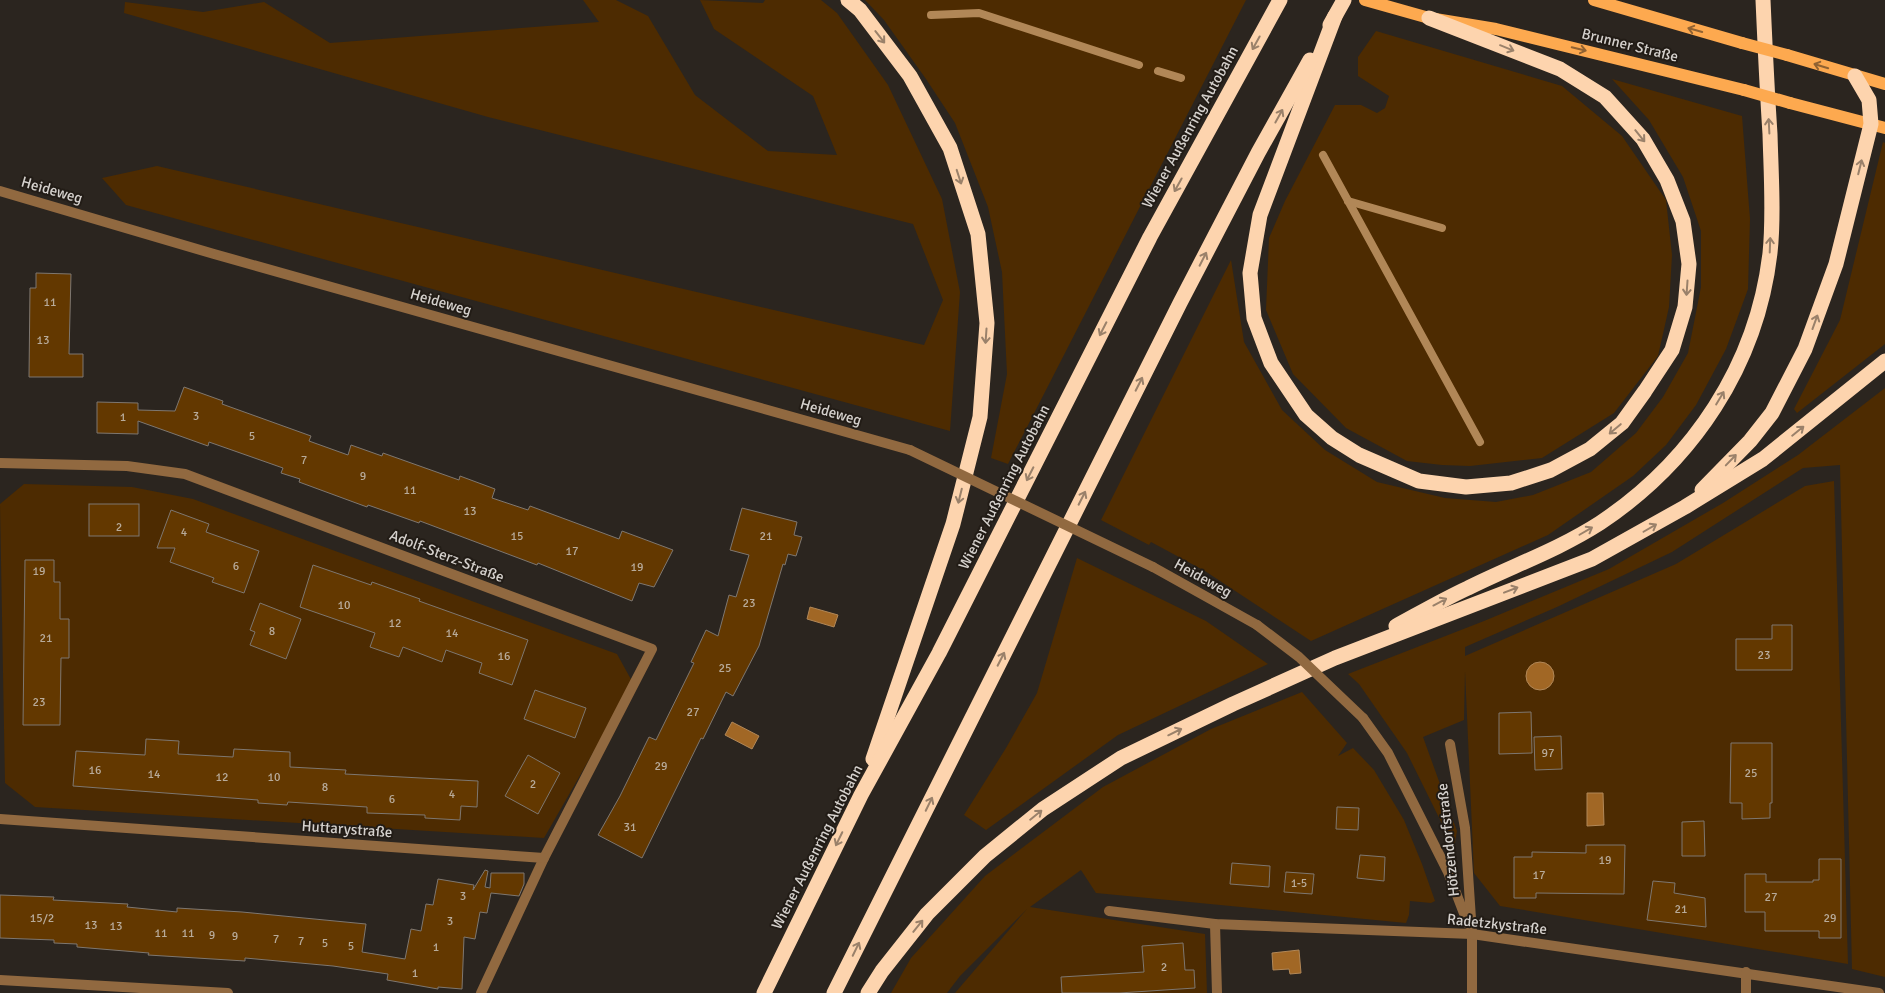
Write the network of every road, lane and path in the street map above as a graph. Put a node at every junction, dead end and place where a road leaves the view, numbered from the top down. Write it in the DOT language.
graph roads {
  1 [pos="848,0"];
  2 [pos="1280,0"];
  3 [pos="1344,0"];
  4 [pos="1365,0"];
  5 [pos="1594,0"];
  6 [pos="1763,0"];
  7 [pos="1335,16"];
  8 [pos="1429,18"];
  9 [pos="1855,76"];
  10 [pos="1885,84"];
  11 [pos="1878,126"];
  12 [pos="0,191"];
  13 [pos="1885,361"];
  14 [pos="0,463"];
  15 [pos="1685,508"];
  16 [pos="1335,658"];
  17 [pos="1450,744"];
  18 [pos="861,795"];
  19 [pos="0,819"];
  20 [pos="544,858"];
  21 [pos="1109,911"];
  22 [pos="1214,924"];
  23 [pos="1472,934"];
  24 [pos="1746,972"];
  25 [pos="0,980"];
  26 [pos="228,993"];
  27 [pos="481,993"];
  28 [pos="764,993"];
  29 [pos="834,993"];
  30 [pos="868,993"];
  31 [pos="1218,993"];
  32 [pos="1472,993"];
  33 [pos="1746,993"];
  34 [pos="1879,993"];
  1 -- 18 [label="highway, one-way"];
  2 -- 18 [label="highway, Wiener Außenring Autobahn, one-way"];
  3 -- 7 [label="highway"];
  4 -- 8 [label="main road, Brunner Straße"];
  9 -- 5 [label="main road, Brunner Straße, one-way, bridge"];
  16 -- 6 [label="highway, one-way"];
  8 -- 7 [label="highway, one-way"];
  29 -- 7 [label="highway, one-way"];
  8 -- 11 [label="main road, Brunner Straße, one-way, bridge"];
  9 -- 10 [label="main road, Brunner Straße"];
  9 -- 11 [label="highway"];
  15 -- 11 [label="highway, one-way"];
  12 -- 23 [label="street, Heideweg, bridge"];
  15 -- 13 [label="highway, one-way"];
  14 -- 20 [label="street, Adolf-Sterz-Straße"];
  16 -- 15 [label="highway, one-way"];
  30 -- 16 [label="highway, one-way"];
  17 -- 23 [label="street, Hötzendorfstraße"];
  18 -- 28 [label="highway, Wiener Außenring Autobahn, one-way"];
  19 -- 20 [label="street, Huttarystraße"];
  20 -- 27 [label="street"];
  21 -- 22 [label="street, Radetzkystraße"];
  22 -- 23 [label="street, Radetzkystraße"];
  22 -- 31 [label="street"];
  23 -- 24 [label="street, Radetzkystraße"];
  23 -- 32 [label="street, Hötzendorfstraße"];
  24 -- 33 [label="street"];
  24 -- 34 [label="street, Radetzkystraße"];
  25 -- 26 [label="street"];
}
